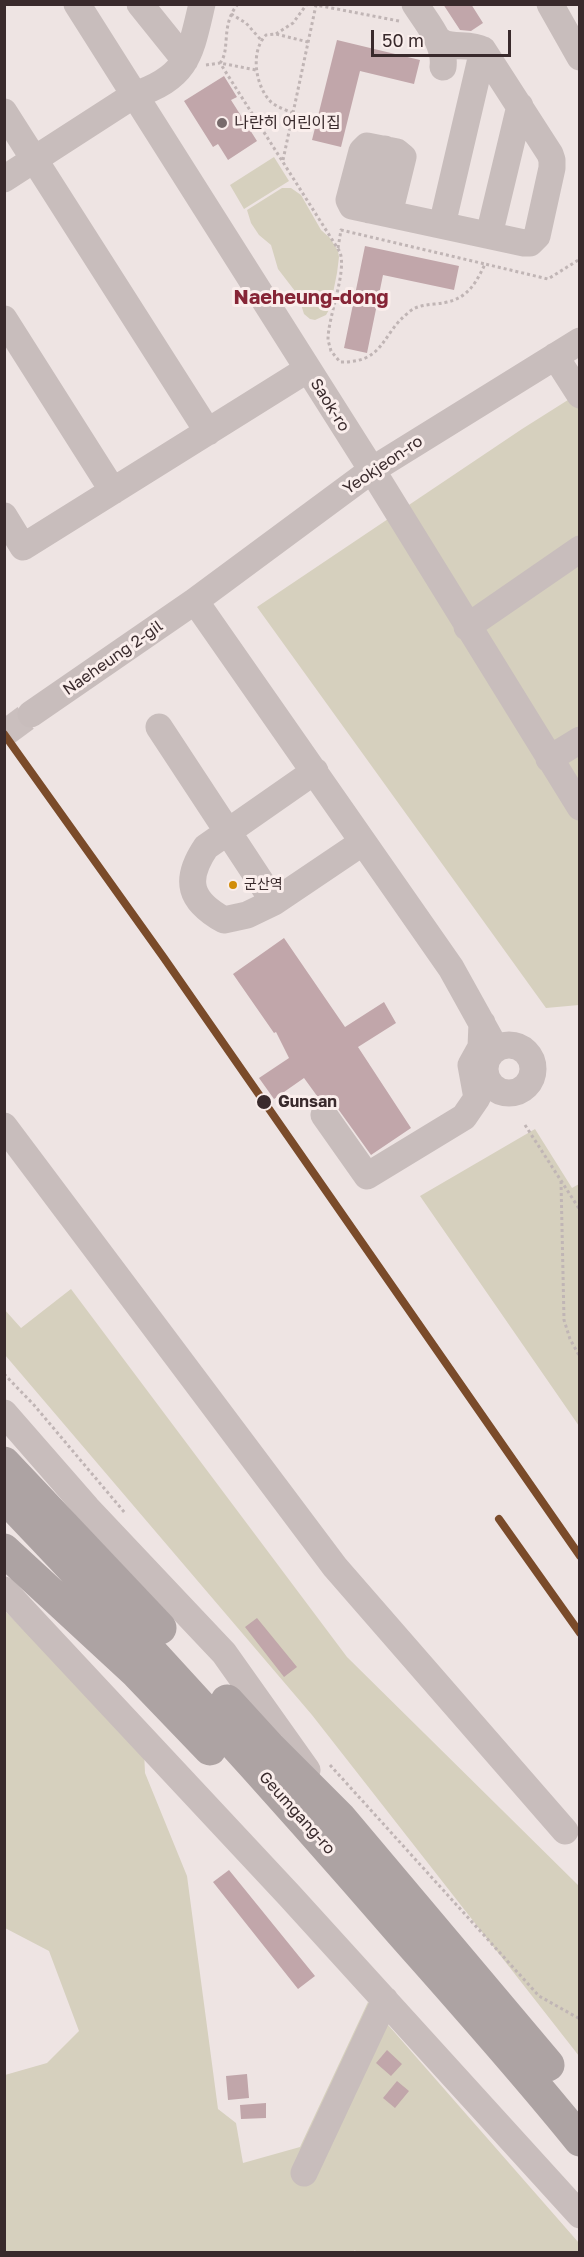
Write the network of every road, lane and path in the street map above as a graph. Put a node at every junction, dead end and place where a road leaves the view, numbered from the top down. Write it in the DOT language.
graph roads {
  1 [pos="77,4"];
  2 [pos="202,4"];
  3 [pos="307,4"];
  4 [pos="415,4"];
  5 [pos="550,4"];
  6 [pos="238,5"];
  7 [pos="316,5"];
  8 [pos="149,9"];
  9 [pos="231,14"];
  10 [pos="276,34"];
  11 [pos="434,34"];
  12 [pos="261,40"];
  13 [pos="308,42"];
  14 [pos="483,50"];
  15 [pos="579,57"];
  16 [pos="195,63"];
  17 [pos="220,63"];
  18 [pos="443,67"];
  19 [pos="257,70"];
  20 [pos="134,95"];
  21 [pos="520,106"];
  22 [pos="4,112"];
  23 [pos="293,112"];
  24 [pos="35,160"];
  25 [pos="283,161"];
  26 [pos="4,179"];
  27 [pos="379,212"];
  28 [pos="442,225"];
  29 [pos="489,235"];
  30 [pos="338,249"];
  31 [pos="579,259"];
  32 [pos="485,264"];
  33 [pos="4,319"];
  34 [pos="579,341"];
  35 [pos="555,356"];
  36 [pos="308,369"];
  37 [pos="579,395"];
  38 [pos="208,432"];
  39 [pos="372,470"];
  40 [pos="114,491"];
  41 [pos="4,516"];
  42 [pos="579,549"];
  43 [pos="195,601"];
  44 [pos="467,627"];
  45 [pos="31,714"];
  46 [pos="159,727"];
  47 [pos="579,740"];
  48 [pos="549,759"];
  49 [pos="315,771"];
  50 [pos="579,807"];
  51 [pos="228,832"];
  52 [pos="363,842"];
  53 [pos="274,902"];
  54 [pos="482,1023"];
  55 [pos="496,1049"];
  56 [pos="324,1115"];
  57 [pos="525,1125"];
  58 [pos="4,1126"];
  59 [pos="561,1181"];
  60 [pos="579,1210"];
  61 [pos="579,1357"];
  62 [pos="4,1413"];
  63 [pos="4,1463"];
  64 [pos="4,1496"];
  65 [pos="4,1550"];
  66 [pos="4,1590"];
  67 [pos="340,1818"];
  68 [pos="565,1831"];
  69 [pos="385,2000"];
  70 [pos="568,2108"];
  71 [pos="579,2140"];
  72 [pos="304,2173"];
  73 [pos="579,2215"];
  1 -- 20 [label="street, Saok-ro"];
  2 -- 16 [label="street"];
  3 -- 10 [label="path"];
  4 -- 11 [label="street"];
  5 -- 15 [label="street"];
  6 -- 9 [label="path"];
  7 -- 11 [label="path"];
  7 -- 13 [label="path"];
  8 -- 16 [label="street"];
  9 -- 12 [label="path"];
  9 -- 17 [label="path"];
  10 -- 12 [label="path"];
  10 -- 13 [label="path"];
  11 -- 14 [label="street"];
  11 -- 18 [label="street"];
  12 -- 19 [label="path"];
  13 -- 23 [label="path"];
  14 -- 21 [label="street"];
  14 -- 28 [label="street"];
  16 -- 17 [label="path"];
  16 -- 20 [label="street"];
  17 -- 19 [label="path"];
  17 -- 25 [label="path"];
  19 -- 23 [label="path"];
  20 -- 24 [label="street"];
  20 -- 36 [label="street, Saok-ro"];
  21 -- 29 [label="street"];
  21 -- 29 [label="street"];
  22 -- 24 [label="street"];
  23 -- 25 [label="path"];
  24 -- 26 [label="street"];
  24 -- 38 [label="street"];
  25 -- 30 [label="path"];
  27 -- 27 [label="street"];
  27 -- 28 [label="street"];
  28 -- 29 [label="street"];
  30 -- 32 [label="path"];
  30 -- 32 [label="path"];
  31 -- 32 [label="path"];
  33 -- 40 [label="street"];
  34 -- 35 [label="street, Yeokjeon-ro"];
  35 -- 37 [label="street"];
  35 -- 39 [label="street, Yeokjeon-ro"];
  36 -- 38 [label="street"];
  36 -- 39 [label="street, Saok-ro"];
  38 -- 40 [label="street"];
  39 -- 43 [label="street, Yeokjeon-ro"];
  39 -- 44 [label="street, Saok-ro"];
  40 -- 41 [label="street"];
  42 -- 44 [label="street"];
  43 -- 45 [label="street, Naeheung 2-gil"];
  43 -- 49 [label="street"];
  44 -- 48 [label="street, Saok-ro"];
  46 -- 51 [label="street"];
  47 -- 48 [label="street"];
  48 -- 50 [label="street, Saok-ro"];
  49 -- 51 [label="street"];
  49 -- 52 [label="street"];
  51 -- 53 [label="street"];
  51 -- 53 [label="street"];
  52 -- 53 [label="street"];
  52 -- 54 [label="street"];
  54 -- 55 [label="street"];
  54 -- 56 [label="street"];
  57 -- 59 [label="path"];
  58 -- 68 [label="street"];
  59 -- 60 [label="path"];
  59 -- 61 [label="path"];
  62 -- 67 [label="street"];
  63 -- 67 [label="highway, Geumgang-ro"];
  64 -- 70 [label="highway, Geumgang-ro"];
  65 -- 70 [label="highway"];
  66 -- 69 [label="street"];
  67 -- 70 [label="highway, Geumgang-ro"];
  69 -- 72 [label="street"];
  69 -- 73 [label="street"];
  70 -- 71 [label="highway, Geumgang-ro"];
}
